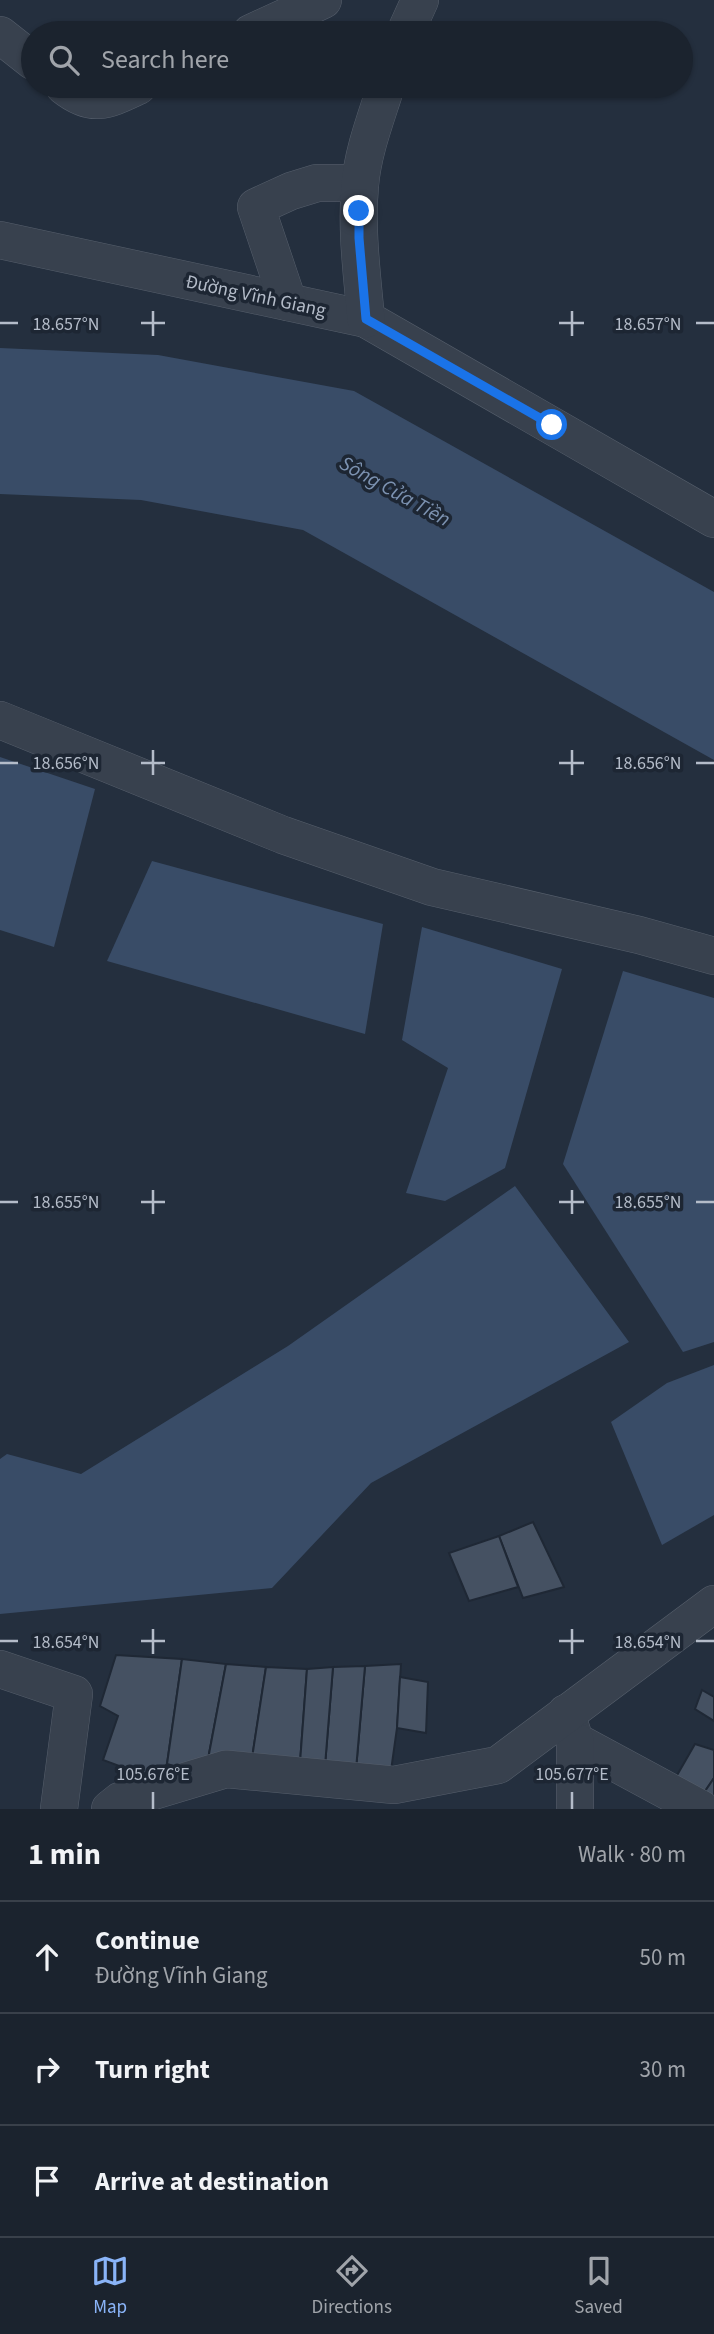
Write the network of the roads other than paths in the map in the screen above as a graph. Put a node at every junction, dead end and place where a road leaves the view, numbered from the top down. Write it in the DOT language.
graph roads {
  1 [pos="323,0"];
  2 [pos="420,0"];
  3 [pos="277,21"];
  4 [pos="410,21"];
  5 [pos="0,35"];
  6 [pos="21,52"];
  7 [pos="83,98"];
  8 [pos="106,98"];
  9 [pos="382,98"];
  10 [pos="360,183"];
  11 [pos="0,240"];
  12 [pos="288,302"];
  13 [pos="366,319"];
  14 [pos="714,519"];
  15 [pos="0,720"];
  16 [pos="714,956"];
  17 [pos="714,1604"];
  18 [pos="0,1670"];
  19 [pos="570,1727"];
  20 [pos="391,1797"];
  21 [pos="59,1809"];
  22 [pos="110,1809"];
  23 [pos="575,1809"];
  24 [pos="701,1809"];
  1 -- 3 [label="street"];
  2 -- 4 [label="street"];
  5 -- 6 [label="street"];
  7 -- 8 [label="street"];
  9 -- 10 [label="street"];
  10 -- 12 [label="street"];
  10 -- 13 [label="street"];
  11 -- 12 [label="street, Đường Vĩnh Giang"];
  12 -- 13 [label="street, Đường Vĩnh Giang"];
  13 -- 14 [label="street, Đường Vĩnh Giang"];
  15 -- 16 [label="street"];
  17 -- 19 [label="street"];
  18 -- 21 [label="street"];
  19 -- 20 [label="street"];
  19 -- 23 [label="street"];
  19 -- 24 [label="street"];
  20 -- 22 [label="street"];
}
